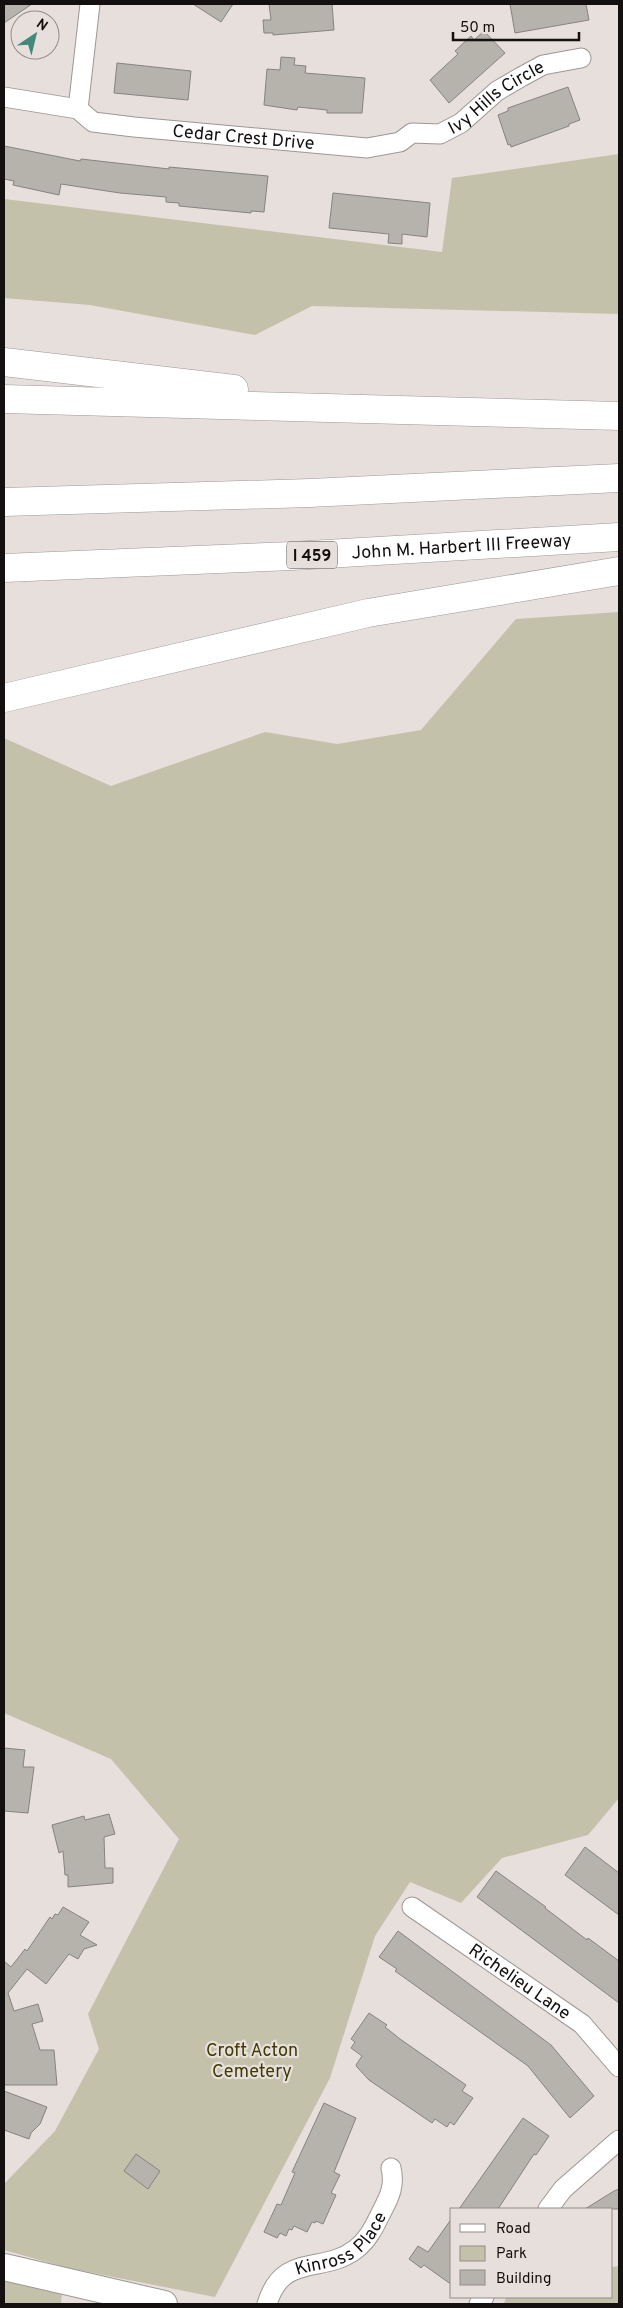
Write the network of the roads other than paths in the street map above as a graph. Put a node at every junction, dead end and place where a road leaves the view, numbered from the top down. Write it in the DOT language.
graph roads {
  1 [pos="90,4"];
  2 [pos="581,58"];
  3 [pos="4,97"];
  4 [pos="78,109"];
  5 [pos="412,133"];
  6 [pos="4,362"];
  7 [pos="4,399"];
  8 [pos="512,414"];
  9 [pos="619,416"];
  10 [pos="619,478"];
  11 [pos="4,502"];
  12 [pos="619,537"];
  13 [pos="4,568"];
  14 [pos="619,571"];
  15 [pos="4,698"];
  16 [pos="412,1907"];
  17 [pos="619,2067"];
  18 [pos="619,2140"];
  19 [pos="391,2168"];
  20 [pos="549,2208"];
  21 [pos="4,2267"];
  22 [pos="158,2304"];
  23 [pos="267,2304"];
  1 -- 4 [label="street"];
  2 -- 5 [label="street, Ivy Hills Circle"];
  3 -- 4 [label="street, Cedar Crest Drive"];
  4 -- 5 [label="street, Cedar Crest Drive"];
  6 -- 8 [label="highway"];
  7 -- 8 [label="highway"];
  8 -- 9 [label="highway"];
  10 -- 11 [label="highway"];
  12 -- 13 [label="highway, John M. Harbert III Freeway / I 459"];
  14 -- 15 [label="highway"];
  16 -- 17 [label="street, Richelieu Lane"];
  18 -- 20 [label="street"];
  19 -- 23 [label="street, Kinross Place"];
  21 -- 22 [label="street"];
}
